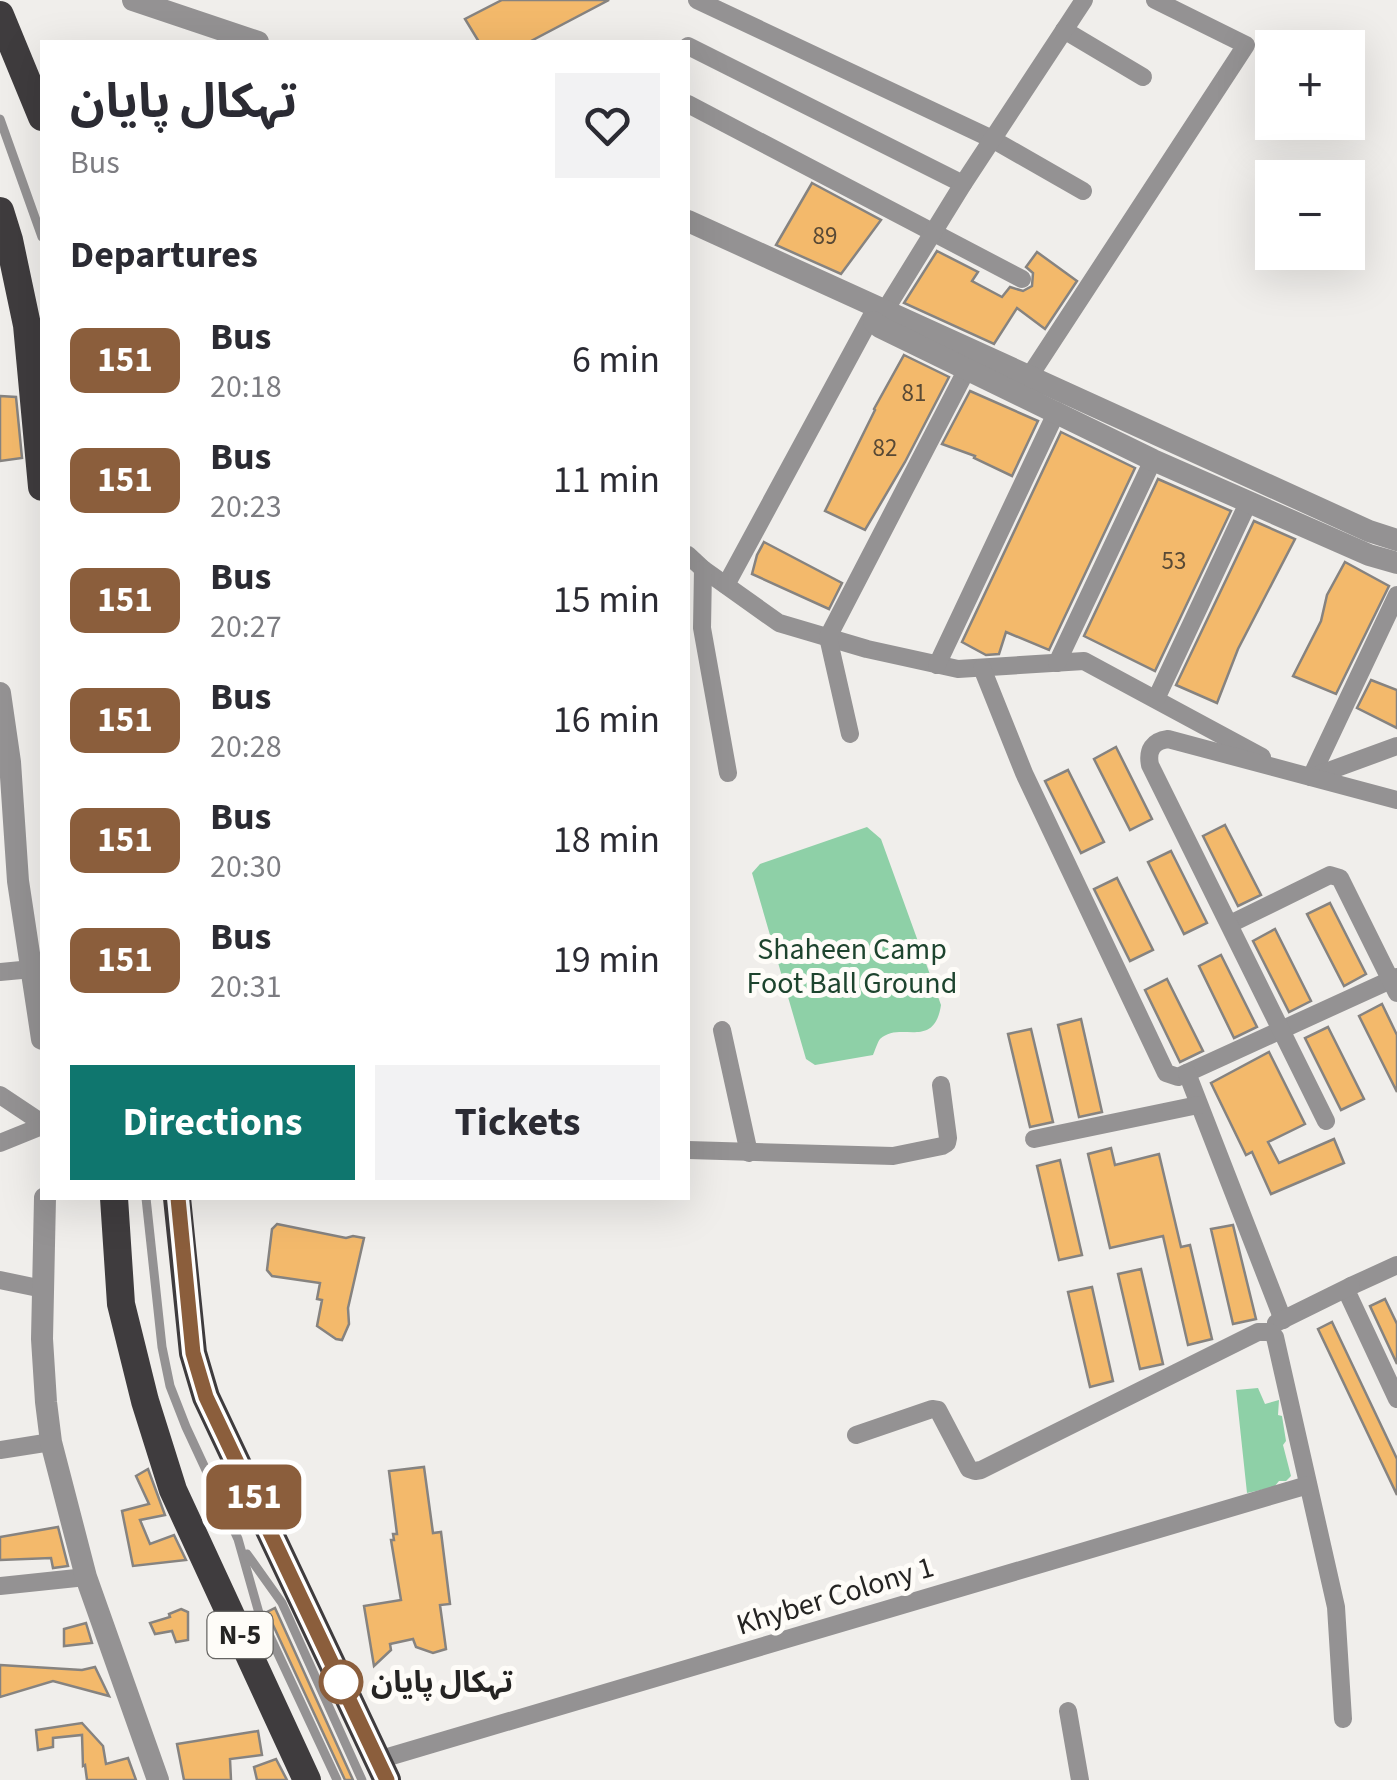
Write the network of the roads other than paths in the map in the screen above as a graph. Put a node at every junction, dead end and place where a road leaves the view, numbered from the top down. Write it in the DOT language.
graph roads {
  1 [pos="132,0"];
  2 [pos="697,0"];
  3 [pos="1084,0"];
  4 [pos="1155,0"];
  5 [pos="0,15"];
  6 [pos="1064,30"];
  7 [pos="252,40"];
  8 [pos="690,47"];
  9 [pos="1142,77"];
  10 [pos="690,105"];
  11 [pos="40,112"];
  12 [pos="0,119"];
  13 [pos="992,139"];
  14 [pos="963,184"];
  15 [pos="1083,191"];
  16 [pos="0,211"];
  17 [pos="690,222"];
  18 [pos="40,231"];
  19 [pos="932,232"];
  20 [pos="1022,279"];
  21 [pos="872,310"];
  22 [pos="966,371"];
  23 [pos="1029,377"];
  24 [pos="1057,411"];
  25 [pos="1153,460"];
  26 [pos="40,465"];
  27 [pos="1248,503"];
  28 [pos="1397,540"];
  29 [pos="693,561"];
  30 [pos="1397,563"];
  31 [pos="726,585"];
  32 [pos="1397,595"];
  33 [pos="828,638"];
  34 [pos="1057,663"];
  35 [pos="937,665"];
  36 [pos="982,668"];
  37 [pos="0,694"];
  38 [pos="1156,700"];
  39 [pos="1,702"];
  40 [pos="850,734"];
  41 [pos="1397,746"];
  42 [pos="1289,771"];
  43 [pos="728,773"];
  44 [pos="1312,777"];
  45 [pos="1397,800"];
  46 [pos="1230,924"];
  47 [pos="32,969"];
  48 [pos="0,972"];
  49 [pos="1395,983"];
  50 [pos="40,1025"];
  51 [pos="1282,1028"];
  52 [pos="722,1030"];
  53 [pos="1186,1073"];
  54 [pos="941,1085"];
  55 [pos="1,1097"];
  56 [pos="1198,1105"];
  57 [pos="1326,1121"];
  58 [pos="40,1123"];
  59 [pos="40,1125"];
  60 [pos="1034,1138"];
  61 [pos="0,1143"];
  62 [pos="690,1150"];
  63 [pos="749,1153"];
  64 [pos="45,1200"];
  65 [pos="114,1200"];
  66 [pos="146,1200"];
  67 [pos="178,1200"];
  68 [pos="1397,1264"];
  69 [pos="0,1280"];
  70 [pos="1351,1286"];
  71 [pos="43,1288"];
  72 [pos="1283,1320"];
  73 [pos="1258,1332"];
  74 [pos="1397,1398"];
  75 [pos="856,1435"];
  76 [pos="51,1442"];
  77 [pos="0,1450"];
  78 [pos="1308,1485"];
  79 [pos="238,1539"];
  80 [pos="86,1577"];
  81 [pos="0,1586"];
  82 [pos="1068,1710"];
  83 [pos="1343,1719"];
  84 [pos="376,1773"];
  85 [pos="158,1780"];
  86 [pos="306,1780"];
  87 [pos="337,1780"];
  88 [pos="1080,1780"];
  1 -- 7 [label="street"];
  2 -- 13 [label="street"];
  3 -- 6 [label="street"];
  4 -- 23 [label="street"];
  5 -- 11 [label="highway"];
  6 -- 9 [label="street"];
  6 -- 13 [label="street"];
  8 -- 14 [label="street"];
  10 -- 19 [label="street"];
  12 -- 18 [label="lane"];
  13 -- 14 [label="street"];
  13 -- 15 [label="street"];
  14 -- 19 [label="street"];
  16 -- 26 [label="highway"];
  17 -- 21 [label="street"];
  19 -- 20 [label="street"];
  19 -- 21 [label="street"];
  21 -- 22 [label="street"];
  21 -- 23 [label="street"];
  21 -- 31 [label="street"];
  22 -- 24 [label="street"];
  22 -- 33 [label="street"];
  23 -- 28 [label="street"];
  24 -- 25 [label="street"];
  24 -- 35 [label="street"];
  25 -- 27 [label="street"];
  25 -- 34 [label="street"];
  27 -- 30 [label="street"];
  27 -- 38 [label="street"];
  29 -- 31 [label="street"];
  29 -- 43 [label="street"];
  31 -- 33 [label="street"];
  32 -- 44 [label="street"];
  33 -- 35 [label="street"];
  33 -- 40 [label="street"];
  34 -- 36 [label="street"];
  34 -- 38 [label="street"];
  35 -- 36 [label="street"];
  36 -- 53 [label="street"];
  37 -- 39 [label="street"];
  38 -- 42 [label="street"];
  39 -- 47 [label="street"];
  41 -- 44 [label="street"];
  42 -- 44 [label="street"];
  42 -- 46 [label="street"];
  44 -- 45 [label="street"];
  46 -- 49 [label="street"];
  46 -- 51 [label="street"];
  47 -- 48 [label="street"];
  47 -- 50 [label="street"];
  49 -- 51 [label="street"];
  51 -- 53 [label="street"];
  51 -- 57 [label="street"];
  52 -- 63 [label="street"];
  53 -- 56 [label="street"];
  54 -- 63 [label="street"];
  55 -- 58 [label="street"];
  56 -- 60 [label="street"];
  56 -- 72 [label="street"];
  59 -- 61 [label="street"];
  62 -- 63 [label="street"];
  64 -- 71 [label="street"];
  65 -- 86 [label="highway, N-5"];
  66 -- 79 [label="lane"];
  67 -- 84 [label="highway, N-5"];
  68 -- 70 [label="street"];
  69 -- 71 [label="street"];
  70 -- 72 [label="street"];
  70 -- 74 [label="street"];
  71 -- 76 [label="street"];
  72 -- 73 [label="street"];
  73 -- 75 [label="street"];
  73 -- 78 [label="street"];
  76 -- 77 [label="street"];
  76 -- 80 [label="street"];
  78 -- 83 [label="street"];
  78 -- 84 [label="street, Khyber Colony 1"];
  79 -- 84 [label="lane"];
  79 -- 87 [label="lane"];
  80 -- 81 [label="street"];
  80 -- 85 [label="street"];
  82 -- 88 [label="street"];
}
